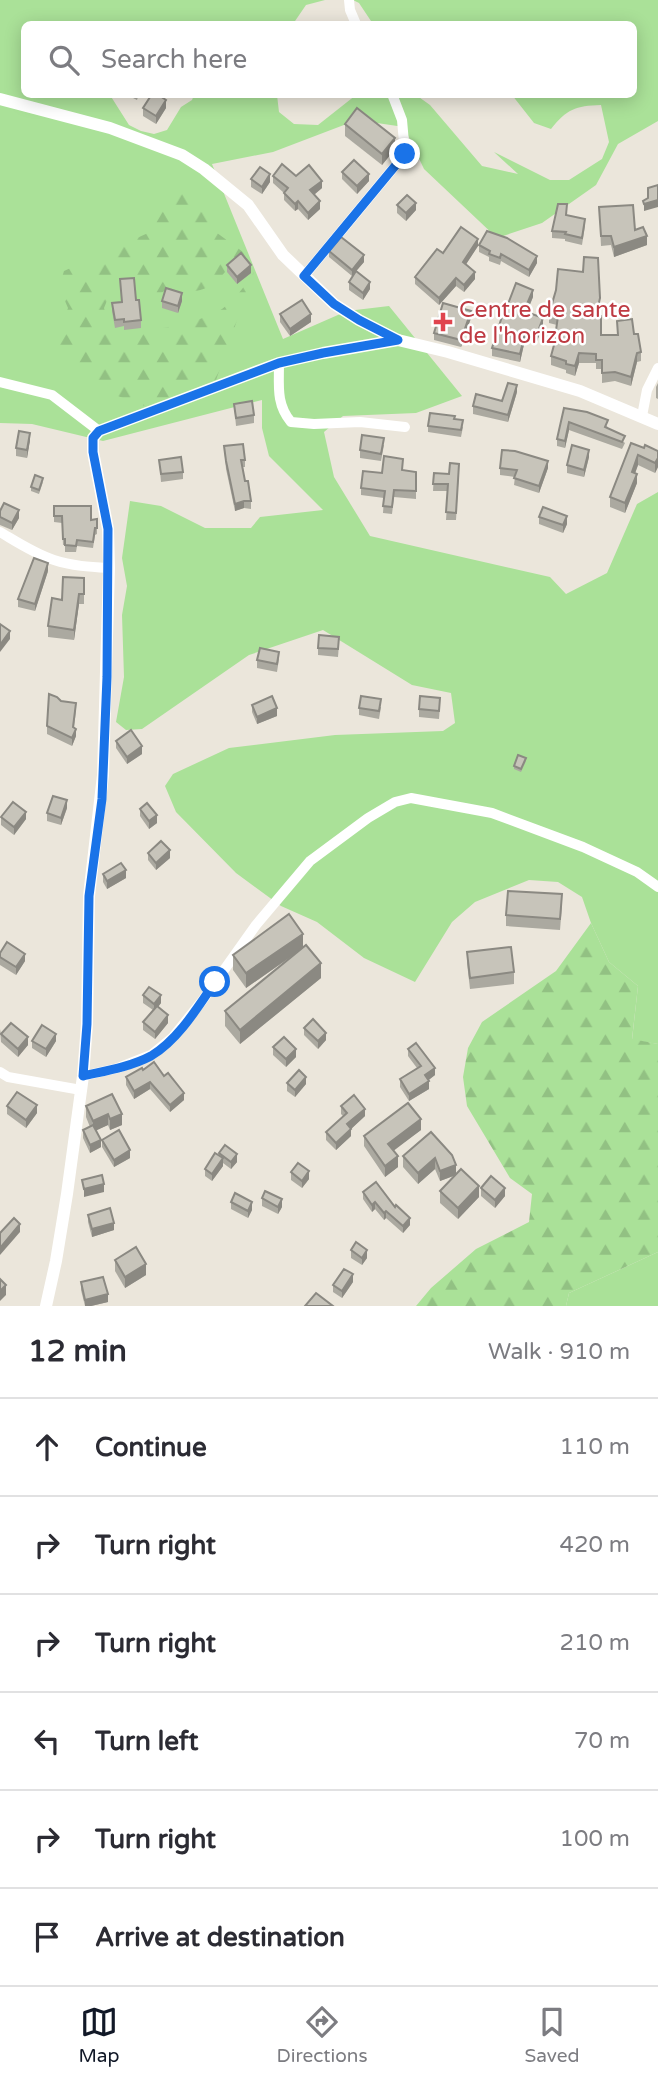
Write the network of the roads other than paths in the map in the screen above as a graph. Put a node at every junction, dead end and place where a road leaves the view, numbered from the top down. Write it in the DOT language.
graph roads {
  1 [pos="349,0"];
  2 [pos="355,21"];
  3 [pos="394,98"];
  4 [pos="0,99"];
  5 [pos="304,276"];
  6 [pos="398,340"];
  7 [pos="279,363"];
  8 [pos="658,368"];
  9 [pos="0,382"];
  10 [pos="642,416"];
  11 [pos="658,424"];
  12 [pos="405,426"];
  13 [pos="99,431"];
  14 [pos="0,532"];
  15 [pos="109,568"];
  16 [pos="658,887"];
  17 [pos="0,1072"];
  18 [pos="83,1076"];
  19 [pos="81,1090"];
  20 [pos="46,1306"];
  1 -- 2 [label="street"];
  3 -- 5 [label="street"];
  4 -- 5 [label="street"];
  5 -- 6 [label="street"];
  6 -- 7 [label="street"];
  6 -- 10 [label="street"];
  7 -- 12 [label="street"];
  7 -- 13 [label="street"];
  8 -- 10 [label="street"];
  9 -- 13 [label="street"];
  10 -- 11 [label="street"];
  13 -- 15 [label="street"];
  14 -- 15 [label="street"];
  15 -- 18 [label="street"];
  16 -- 18 [label="street"];
  17 -- 19 [label="street"];
  18 -- 19 [label="street"];
  19 -- 20 [label="street"];
}
